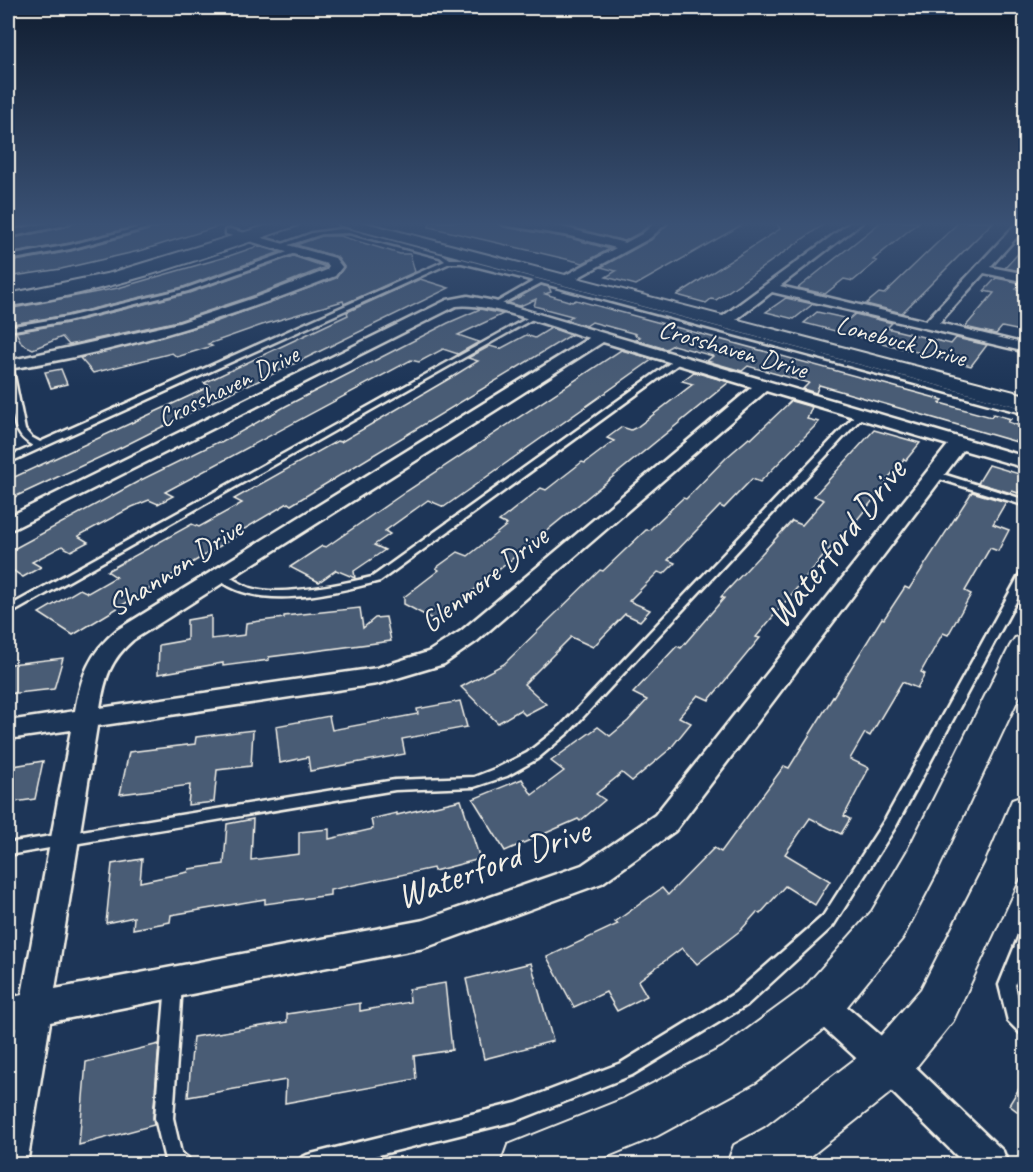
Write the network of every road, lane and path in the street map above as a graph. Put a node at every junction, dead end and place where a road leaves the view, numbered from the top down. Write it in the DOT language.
graph roads {
  1 [pos="65,277"];
  2 [pos="124,277"];
  3 [pos="224,277"];
  4 [pos="321,277"];
  5 [pos="414,277"];
  6 [pos="523,277"];
  7 [pos="553,277"];
  8 [pos="572,277"];
  9 [pos="785,277"];
  10 [pos="974,277"];
  11 [pos="566,280"];
  12 [pos="540,281"];
  13 [pos="8,287"];
  14 [pos="770,288"];
  15 [pos="8,300"];
  16 [pos="494,306"];
  17 [pos="533,317"];
  18 [pos="724,322"];
  19 [pos="929,326"];
  20 [pos="8,329"];
  21 [pos="601,337"];
  22 [pos="1026,348"];
  23 [pos="680,360"];
  24 [pos="8,365"];
  25 [pos="764,385"];
  26 [pos="1026,402"];
  27 [pos="1026,412"];
  28 [pos="862,413"];
  29 [pos="958,443"];
  30 [pos="40,446"];
  31 [pos="1023,458"];
  32 [pos="8,460"];
  33 [pos="936,474"];
  34 [pos="1026,503"];
  35 [pos="8,524"];
  36 [pos="1026,572"];
  37 [pos="220,576"];
  38 [pos="8,611"];
  39 [pos="1026,646"];
  40 [pos="85,718"];
  41 [pos="8,730"];
  42 [pos="1026,811"];
  43 [pos="65,840"];
  44 [pos="8,849"];
  45 [pos="1026,936"];
  46 [pos="174,981"];
  47 [pos="820,1004"];
  48 [pos="37,1008"];
  49 [pos="8,1014"];
  50 [pos="1026,1028"];
  51 [pos="888,1064"];
  52 [pos="9,1164"];
  53 [pos="182,1164"];
  54 [pos="307,1164"];
  55 [pos="527,1164"];
  56 [pos="753,1164"];
  57 [pos="990,1164"];
  1 -- 13 [label="street"];
  2 -- 15 [label="street"];
  3 -- 20 [label="lane"];
  4 -- 24 [label="street"];
  5 -- 30 [label="lane"];
  6 -- 12 [label="lane"];
  7 -- 11 [label="street, Lonebuck Drive"];
  8 -- 11 [label="street"];
  9 -- 14 [label="street"];
  10 -- 19 [label="street"];
  11 -- 18 [label="street, Lonebuck Drive"];
  12 -- 16 [label="lane"];
  12 -- 27 [label="lane"];
  14 -- 18 [label="street"];
  14 -- 19 [label="street"];
  16 -- 17 [label="street, Crosshaven Drive"];
  16 -- 35 [label="street, Crosshaven Drive"];
  17 -- 21 [label="street, Crosshaven Drive"];
  17 -- 38 [label="lane"];
  18 -- 26 [label="street, Lonebuck Drive"];
  19 -- 22 [label="street"];
  21 -- 23 [label="street, Crosshaven Drive"];
  21 -- 37 [label="street, Shannon Drive"];
  23 -- 25 [label="street, Crosshaven Drive"];
  23 -- 37 [label="lane"];
  24 -- 30 [label="lane"];
  25 -- 28 [label="street, Crosshaven Drive"];
  25 -- 40 [label="street, Glenmore Drive"];
  28 -- 29 [label="street, Crosshaven Drive"];
  28 -- 43 [label="lane"];
  29 -- 31 [label="street, Crosshaven Drive"];
  29 -- 33 [label="street, Waterford Drive"];
  30 -- 32 [label="lane"];
  33 -- 34 [label="lane"];
  33 -- 46 [label="street, Waterford Drive"];
  36 -- 54 [label="lane"];
  37 -- 40 [label="street, Shannon Drive"];
  39 -- 47 [label="street"];
  40 -- 41 [label="street, Glenmore Drive"];
  40 -- 43 [label="street, Shannon Drive"];
  42 -- 51 [label="street"];
  43 -- 44 [label="lane"];
  43 -- 48 [label="street, Shannon Drive"];
  45 -- 50 [label="lane"];
  46 -- 48 [label="street, Waterford Drive"];
  46 -- 53 [label="lane"];
  47 -- 51 [label="street"];
  47 -- 55 [label="street"];
  48 -- 49 [label="street, Waterford Drive"];
  48 -- 52 [label="street, Shannon Drive"];
  51 -- 56 [label="street"];
  51 -- 57 [label="street"];
}
